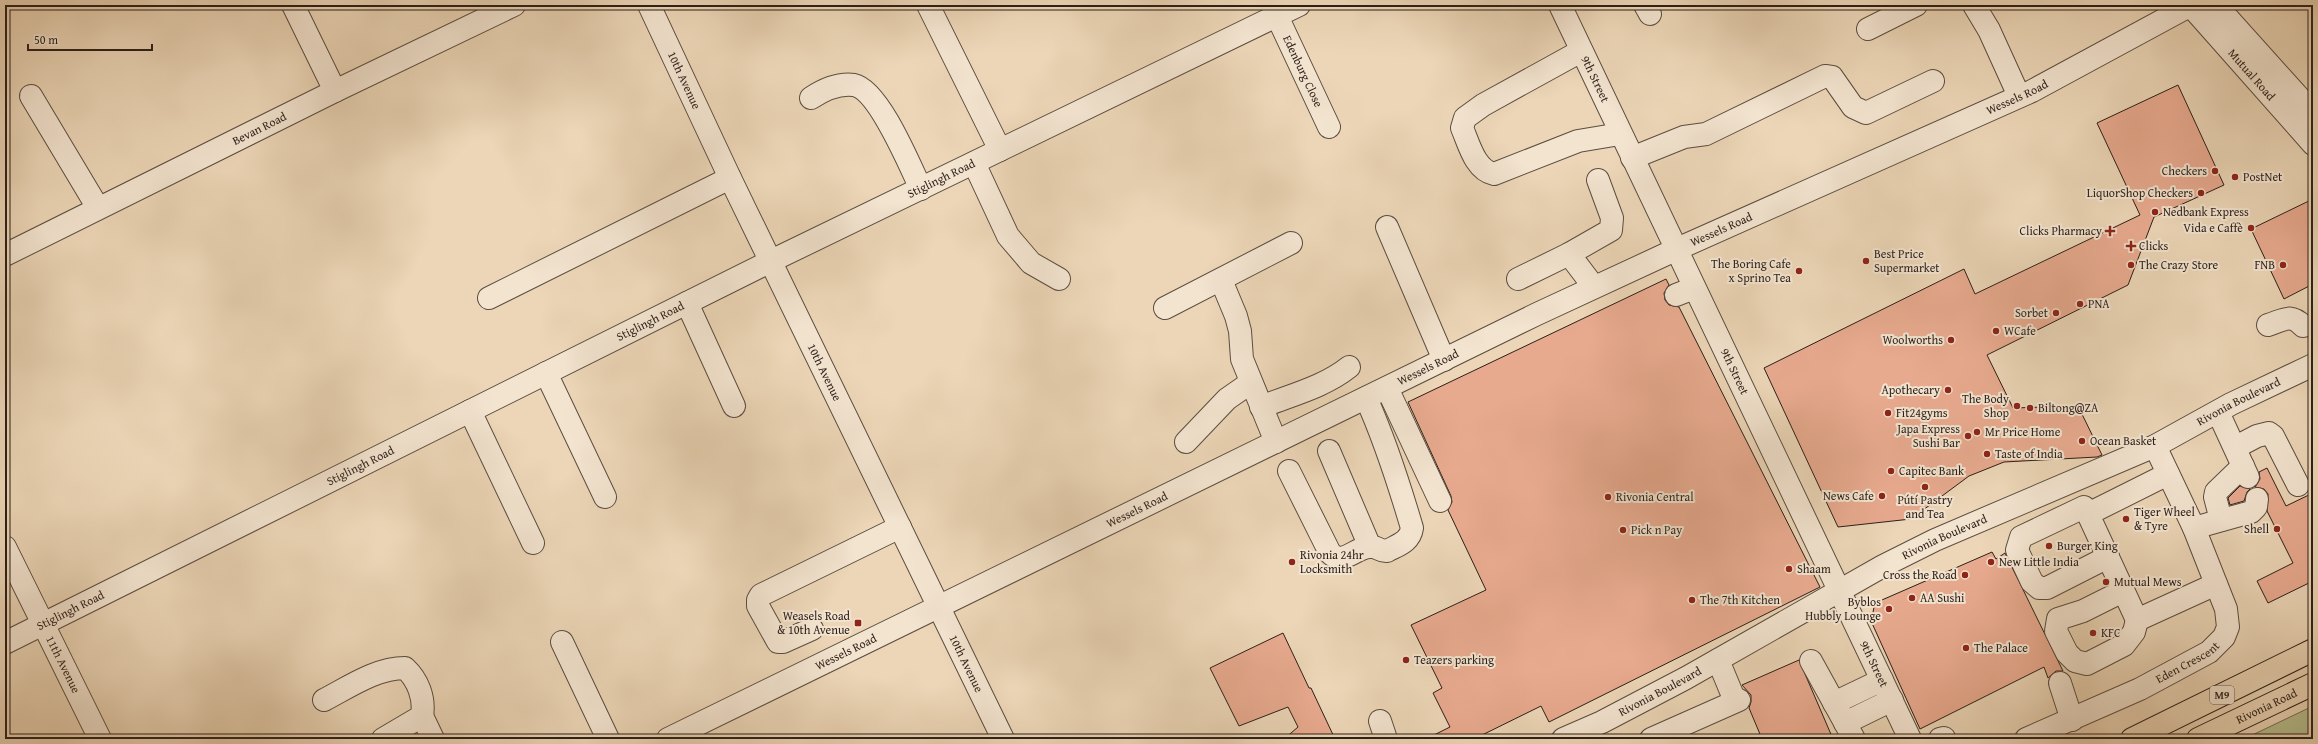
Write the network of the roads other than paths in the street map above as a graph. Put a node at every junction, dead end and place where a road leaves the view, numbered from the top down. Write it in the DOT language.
graph roads {
  1 [pos="292,5"];
  2 [pos="514,5"];
  3 [pos="649,5"];
  4 [pos="928,5"];
  5 [pos="1299,5"];
  6 [pos="1560,5"];
  7 [pos="1916,5"];
  8 [pos="1974,5"];
  9 [pos="2191,5"];
  10 [pos="2216,5"];
  11 [pos="1277,16"];
  12 [pos="1868,30"];
  13 [pos="1581,51"];
  14 [pos="1933,81"];
  15 [pos="335,91"];
  16 [pos="32,96"];
  17 [pos="2019,96"];
  18 [pos="811,98"];
  19 [pos="2313,113"];
  20 [pos="1329,128"];
  21 [pos="1620,134"];
  22 [pos="2313,144"];
  23 [pos="1000,150"];
  24 [pos="1632,158"];
  25 [pos="974,163"];
  26 [pos="730,178"];
  27 [pos="1598,180"];
  28 [pos="921,188"];
  29 [pos="98,208"];
  30 [pos="1387,227"];
  31 [pos="1291,243"];
  32 [pos="1675,250"];
  33 [pos="1569,254"];
  34 [pos="5,255"];
  35 [pos="771,261"];
  36 [pos="1059,279"];
  37 [pos="1518,279"];
  38 [pos="1221,280"];
  39 [pos="1594,287"];
  40 [pos="489,298"];
  41 [pos="687,303"];
  42 [pos="1165,308"];
  43 [pos="2268,325"];
  44 [pos="2304,326"];
  45 [pos="1444,360"];
  46 [pos="2313,366"];
  47 [pos="1349,367"];
  48 [pos="546,373"];
  49 [pos="1250,382"];
  50 [pos="1387,388"];
  51 [pos="1361,400"];
  52 [pos="734,406"];
  53 [pos="1260,407"];
  54 [pos="470,411"];
  55 [pos="2218,412"];
  56 [pos="1186,442"];
  57 [pos="1276,442"];
  58 [pos="2155,446"];
  59 [pos="1328,451"];
  60 [pos="2242,464"];
  61 [pos="1289,471"];
  62 [pos="2168,474"];
  63 [pos="2073,481"];
  64 [pos="2298,485"];
  65 [pos="605,497"];
  66 [pos="2257,499"];
  67 [pos="1440,500"];
  68 [pos="2086,511"];
  69 [pos="2221,520"];
  70 [pos="900,527"];
  71 [pos="2194,528"];
  72 [pos="533,543"];
  73 [pos="5,547"];
  74 [pos="1370,547"];
  75 [pos="2108,557"];
  76 [pos="2216,584"];
  77 [pos="1840,591"];
  78 [pos="2123,591"];
  79 [pos="938,606"];
  80 [pos="2137,620"];
  81 [pos="42,624"];
  82 [pos="812,629"];
  83 [pos="562,642"];
  84 [pos="5,643"];
  85 [pos="2313,650"];
  86 [pos="1718,660"];
  87 [pos="1811,662"];
  88 [pos="1882,680"];
  89 [pos="2060,683"];
  90 [pos="2313,684"];
  91 [pos="324,700"];
  92 [pos="1892,700"];
  93 [pos="1834,703"];
  94 [pos="422,716"];
  95 [pos="2072,720"];
  96 [pos="1601,731"];
  97 [pos="1849,731"];
  98 [pos="100,739"];
  99 [pos="383,739"];
  100 [pos="432,739"];
  101 [pos="608,739"];
  102 [pos="668,739"];
  103 [pos="1003,739"];
  104 [pos="1564,739"];
  105 [pos="1651,739"];
  106 [pos="1910,739"];
  107 [pos="2026,739"];
  108 [pos="2132,739"];
  109 [pos="2198,739"];
  1 -- 15 [label="street"];
  2 -- 15 [label="street, Bevan Road"];
  3 -- 26 [label="street, 10th Avenue"];
  4 -- 23 [label="street"];
  5 -- 11 [label="street, Stiglingh Road"];
  6 -- 13 [label="street, 9th Street"];
  7 -- 12 [label="street"];
  8 -- 17 [label="street"];
  9 -- 17 [label="street, Wessels Road"];
  9 -- 22 [label="street, Mutual Road"];
  10 -- 19 [label="street, Mutual Road"];
  11 -- 20 [label="street, Edenburg Close"];
  11 -- 23 [label="street, Stiglingh Road"];
  13 -- 21 [label="street, 9th Street"];
  13 -- 21 [label="street"];
  14 -- 24 [label="street"];
  15 -- 29 [label="street, Bevan Road"];
  16 -- 29 [label="street"];
  17 -- 32 [label="street, Wessels Road"];
  18 -- 28 [label="street"];
  21 -- 24 [label="street, 9th Street"];
  23 -- 25 [label="street, Stiglingh Road"];
  24 -- 32 [label="street, 9th Street"];
  25 -- 28 [label="street, Stiglingh Road"];
  25 -- 36 [label="street"];
  26 -- 35 [label="street, 10th Avenue"];
  26 -- 40 [label="street"];
  27 -- 33 [label="street"];
  28 -- 35 [label="street, Stiglingh Road"];
  29 -- 34 [label="street, Bevan Road"];
  30 -- 45 [label="street"];
  31 -- 38 [label="street"];
  32 -- 39 [label="street, Wessels Road"];
  32 -- 77 [label="street, 9th Street"];
  33 -- 37 [label="street"];
  33 -- 39 [label="street"];
  35 -- 41 [label="street, Stiglingh Road"];
  35 -- 70 [label="street, 10th Avenue"];
  38 -- 42 [label="street"];
  38 -- 49 [label="street"];
  39 -- 45 [label="street, Wessels Road"];
  41 -- 48 [label="street, Stiglingh Road"];
  41 -- 52 [label="street"];
  43 -- 44 [label="street"];
  45 -- 50 [label="street, Wessels Road"];
  46 -- 55 [label="street, Rivonia Boulevard"];
  47 -- 53 [label="street"];
  48 -- 54 [label="street, Stiglingh Road"];
  48 -- 65 [label="street"];
  49 -- 53 [label="street"];
  49 -- 56 [label="street"];
  50 -- 51 [label="street, Wessels Road"];
  50 -- 67 [label="street"];
  51 -- 57 [label="street, Wessels Road"];
  51 -- 74 [label="street"];
  53 -- 57 [label="street"];
  54 -- 72 [label="street"];
  54 -- 81 [label="street, Stiglingh Road"];
  55 -- 58 [label="street, Rivonia Boulevard"];
  55 -- 60 [label="street"];
  57 -- 79 [label="street, Wessels Road"];
  58 -- 62 [label="street, Eden Crescent"];
  58 -- 63 [label="street, Rivonia Boulevard"];
  59 -- 74 [label="street"];
  60 -- 64 [label="street"];
  60 -- 69 [label="street"];
  61 -- 74 [label="street"];
  62 -- 68 [label="street"];
  62 -- 71 [label="street, Eden Crescent"];
  63 -- 68 [label="street"];
  63 -- 77 [label="street, Rivonia Boulevard"];
  66 -- 69 [label="street"];
  68 -- 75 [label="street"];
  68 -- 75 [label="street"];
  69 -- 71 [label="street"];
  70 -- 79 [label="street, 10th Avenue"];
  70 -- 82 [label="street"];
  71 -- 76 [label="street, Eden Crescent"];
  73 -- 81 [label="street, 11th Avenue"];
  75 -- 78 [label="street"];
  76 -- 80 [label="street"];
  76 -- 95 [label="street, Eden Crescent"];
  77 -- 86 [label="street, Rivonia Boulevard"];
  77 -- 88 [label="street, 9th Street"];
  78 -- 80 [label="street"];
  78 -- 80 [label="street"];
  79 -- 102 [label="street, Wessels Road"];
  79 -- 103 [label="street, 10th Avenue"];
  81 -- 84 [label="street, Stiglingh Road"];
  81 -- 98 [label="street, 11th Avenue"];
  83 -- 101 [label="street"];
  85 -- 108 [label="main road, M9"];
  86 -- 96 [label="street, Rivonia Boulevard"];
  86 -- 105 [label="street"];
  87 -- 93 [label="street"];
  88 -- 92 [label="street, 9th Street"];
  88 -- 93 [label="street"];
  89 -- 95 [label="street"];
  90 -- 109 [label="main road, Rivonia Road / M9"];
  91 -- 94 [label="street"];
  92 -- 97 [label="street"];
  92 -- 106 [label="street, 9th Street"];
  93 -- 97 [label="street"];
  94 -- 99 [label="street"];
  94 -- 100 [label="street"];
  95 -- 107 [label="street, Eden Crescent"];
  96 -- 104 [label="street, Rivonia Boulevard"];
}
